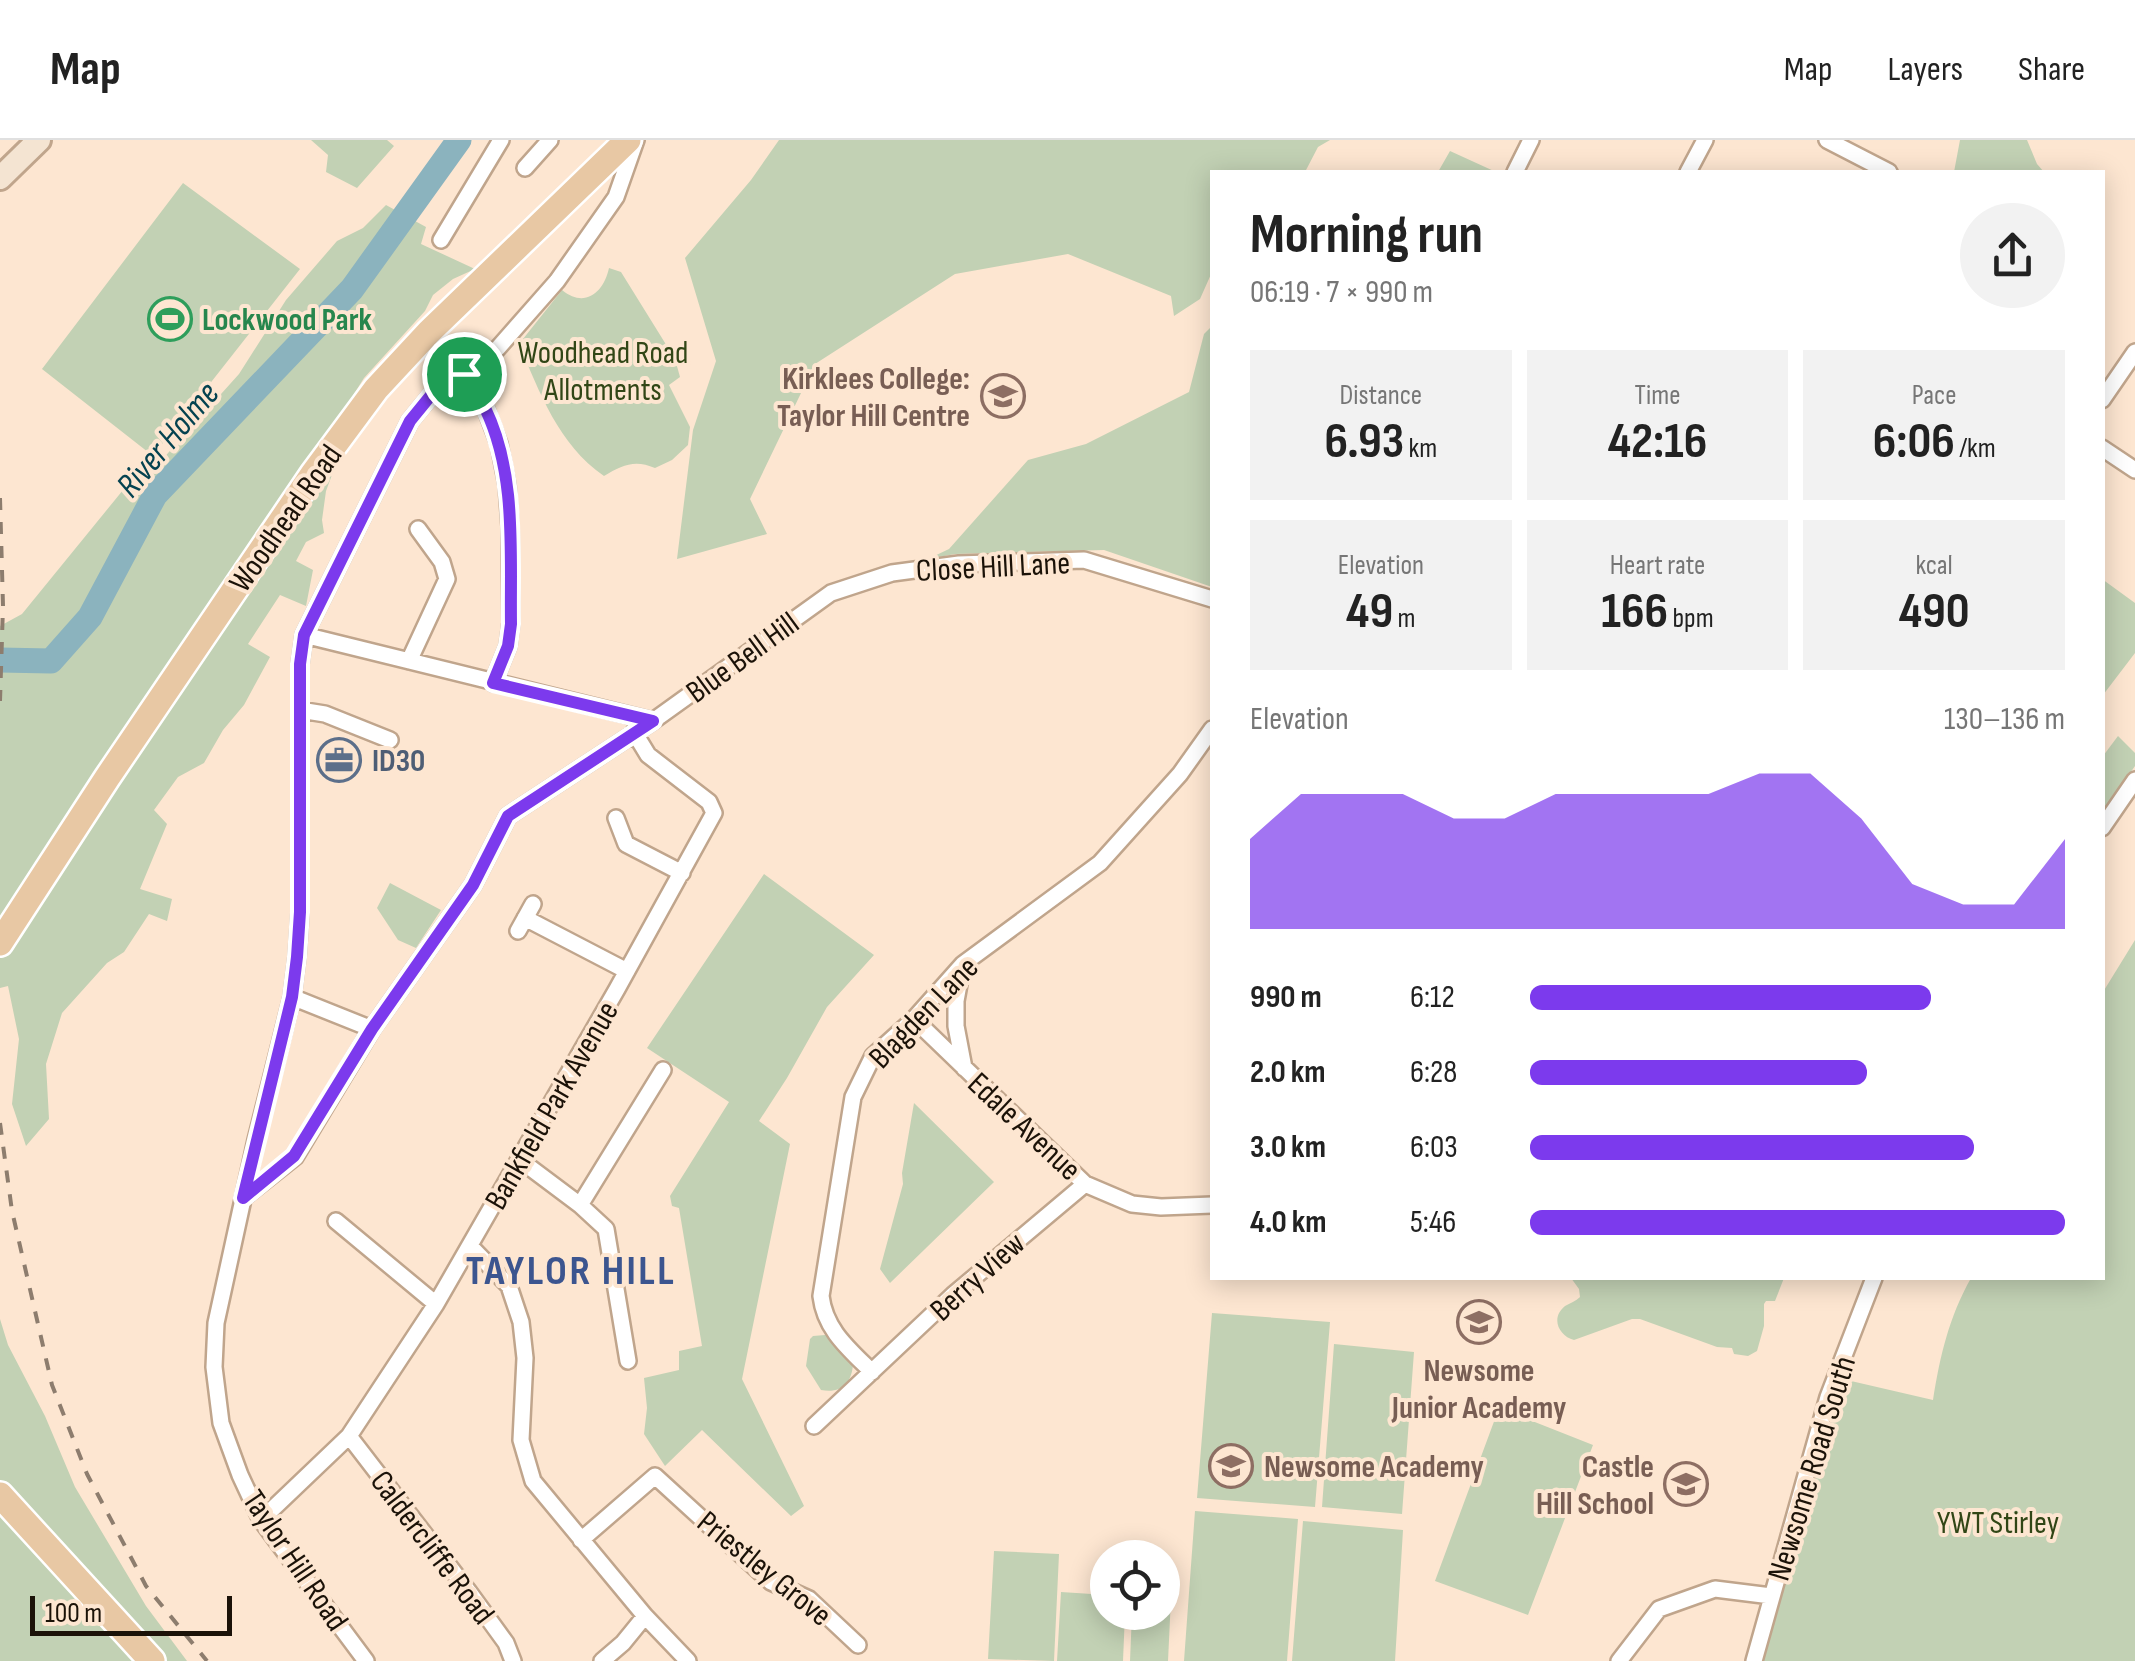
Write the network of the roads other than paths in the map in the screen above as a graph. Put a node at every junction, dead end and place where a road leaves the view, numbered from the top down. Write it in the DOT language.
graph roads {
  1 [pos="39,140"];
  2 [pos="501,140"];
  3 [pos="550,140"];
  4 [pos="628,140"];
  5 [pos="636,140"];
  6 [pos="1531,140"];
  7 [pos="1704,140"];
  8 [pos="1828,140"];
  9 [pos="525,168"];
  10 [pos="1516,170"];
  11 [pos="1689,170"];
  12 [pos="1885,170"];
  13 [pos="0,178"];
  14 [pos="440,240"];
  15 [pos="2135,352"];
  16 [pos="464,374"];
  17 [pos="2105,396"];
  18 [pos="2105,450"];
  19 [pos="2135,470"];
  20 [pos="418,528"];
  21 [pos="830,594"];
  22 [pos="1210,598"];
  23 [pos="304,635"];
  24 [pos="409,661"];
  25 [pos="493,683"];
  26 [pos="300,710"];
  27 [pos="653,721"];
  28 [pos="634,732"];
  29 [pos="1210,732"];
  30 [pos="390,740"];
  31 [pos="2135,780"];
  32 [pos="616,818"];
  33 [pos="2105,823"];
  34 [pos="682,873"];
  35 [pos="525,918"];
  36 [pos="0,943"];
  37 [pos="963,964"];
  38 [pos="627,971"];
  39 [pos="292,997"];
  40 [pos="914,1019"];
  41 [pos="372,1029"];
  42 [pos="964,1068"];
  43 [pos="663,1070"];
  44 [pos="520,1160"];
  45 [pos="1085,1184"];
  46 [pos="243,1198"];
  47 [pos="580,1205"];
  48 [pos="1210,1205"];
  49 [pos="336,1221"];
  50 [pos="471,1247"];
  51 [pos="1873,1280"];
  52 [pos="436,1304"];
  53 [pos="628,1361"];
  54 [pos="872,1372"];
  55 [pos="814,1426"];
  56 [pos="348,1436"];
  57 [pos="0,1495"];
  58 [pos="261,1520"];
  59 [pos="580,1540"];
  60 [pos="1771,1596"];
  61 [pos="645,1616"];
  62 [pos="858,1645"];
  63 [pos="1620,1652"];
  64 [pos="152,1661"];
  65 [pos="366,1661"];
  66 [pos="513,1661"];
  67 [pos="602,1661"];
  68 [pos="688,1661"];
  69 [pos="1754,1661"];
  1 -- 13 [label="main road"];
  2 -- 14 [label="street"];
  3 -- 9 [label="street"];
  4 -- 36 [label="main road, Woodhead Road"];
  5 -- 16 [label="street, Taylor Hill Road"];
  6 -- 10 [label="street"];
  7 -- 11 [label="street"];
  8 -- 12 [label="street"];
  15 -- 17 [label="street"];
  16 -- 23 [label="street, Taylor Hill Road"];
  16 -- 25 [label="street"];
  18 -- 19 [label="street"];
  20 -- 24 [label="street"];
  21 -- 22 [label="street, Close Hill Lane"];
  21 -- 27 [label="street, Blue Bell Hill"];
  23 -- 24 [label="street"];
  23 -- 26 [label="street, Taylor Hill Road"];
  24 -- 25 [label="street"];
  25 -- 27 [label="street"];
  26 -- 30 [label="street"];
  26 -- 39 [label="street, Taylor Hill Road"];
  27 -- 28 [label="street, Blue Bell Hill"];
  28 -- 34 [label="street, Bankfield Park Avenue"];
  28 -- 41 [label="street, Blue Bell Hill"];
  29 -- 37 [label="street, Blagden Lane"];
  31 -- 33 [label="street"];
  32 -- 34 [label="street"];
  34 -- 38 [label="street, Bankfield Park Avenue"];
  35 -- 38 [label="street"];
  37 -- 40 [label="street, Blagden Lane"];
  37 -- 42 [label="street"];
  38 -- 44 [label="street, Bankfield Park Avenue"];
  39 -- 41 [label="street"];
  39 -- 46 [label="street, Taylor Hill Road"];
  40 -- 42 [label="street, Edale Avenue"];
  40 -- 54 [label="street, Blagden Lane"];
  41 -- 46 [label="street, Blue Bell Hill"];
  42 -- 45 [label="street, Edale Avenue"];
  43 -- 47 [label="street"];
  44 -- 47 [label="street"];
  44 -- 50 [label="street, Bankfield Park Avenue"];
  45 -- 48 [label="street, Edale Avenue"];
  45 -- 54 [label="street, Berry View"];
  46 -- 58 [label="street, Taylor Hill Road"];
  47 -- 53 [label="street"];
  49 -- 52 [label="street"];
  50 -- 52 [label="street, Bankfield Park Avenue"];
  50 -- 59 [label="street"];
  51 -- 60 [label="street, Newsome Road South"];
  52 -- 56 [label="street, Bankfield Park Avenue"];
  54 -- 55 [label="street, Berry View"];
  56 -- 58 [label="street, Bankfield Park Avenue"];
  56 -- 66 [label="street, Caldercliffe Road"];
  57 -- 64 [label="main road"];
  58 -- 65 [label="street, Taylor Hill Road"];
  59 -- 61 [label="street"];
  59 -- 62 [label="street, Priestley Grove"];
  60 -- 63 [label="street"];
  60 -- 69 [label="street, Newsome Road South"];
  61 -- 67 [label="street"];
  61 -- 68 [label="street"];
}
